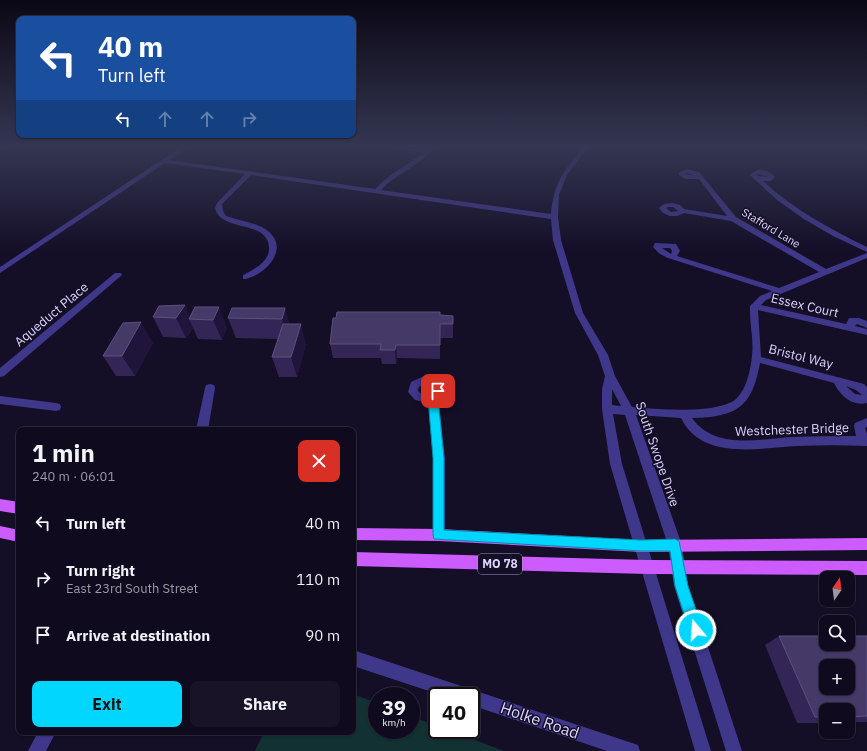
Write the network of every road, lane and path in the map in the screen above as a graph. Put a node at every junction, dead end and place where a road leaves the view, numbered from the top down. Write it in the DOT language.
graph roads {
  1 [pos="133,182"];
  2 [pos="241,182"];
  3 [pos="314,182"];
  4 [pos="385,182"];
  5 [pos="561,182"];
  6 [pos="704,182"];
  7 [pos="762,182"];
  8 [pos="377,191"];
  9 [pos="682,211"];
  10 [pos="554,217"];
  11 [pos="733,219"];
  12 [pos="867,250"];
  13 [pos="867,255"];
  14 [pos="673,256"];
  15 [pos="0,271"];
  16 [pos="824,272"];
  17 [pos="118,275"];
  18 [pos="246,277"];
  19 [pos="779,291"];
  20 [pos="754,306"];
  21 [pos="867,325"];
  22 [pos="850,328"];
  23 [pos="867,332"];
  24 [pos="757,359"];
  25 [pos="0,373"];
  26 [pos="610,376"];
  27 [pos="210,388"];
  28 [pos="867,394"];
  29 [pos="433,398"];
  30 [pos="0,400"];
  31 [pos="56,407"];
  32 [pos="607,409"];
  33 [pos="629,411"];
  34 [pos="684,413"];
  35 [pos="867,422"];
  36 [pos="203,427"];
  37 [pos="866,441"];
  38 [pos="0,505"];
  39 [pos="16,508"];
  40 [pos="0,532"];
  41 [pos="356,534"];
  42 [pos="16,535"];
  43 [pos="439,535"];
  44 [pos="867,544"];
  45 [pos="675,545"];
  46 [pos="641,546"];
  47 [pos="356,559"];
  48 [pos="647,567"];
  49 [pos="678,567"];
  50 [pos="867,568"];
  51 [pos="356,659"];
  52 [pos="441,687"];
  53 [pos="480,700"];
  54 [pos="46,735"];
  55 [pos="36,751"];
  56 [pos="632,751"];
  57 [pos="703,751"];
  58 [pos="734,751"];
  1 -- 15 [label="street"];
  2 -- 18 [label="street"];
  3 -- 8 [label="street"];
  4 -- 8 [label="street"];
  5 -- 10 [label="street, South Swope Drive"];
  6 -- 11 [label="street, Stafford Lane"];
  7 -- 12 [label="street"];
  8 -- 10 [label="street"];
  9 -- 11 [label="street"];
  10 -- 26 [label="street, South Swope Drive"];
  11 -- 16 [label="street, Stafford Lane"];
  13 -- 16 [label="street"];
  14 -- 19 [label="street"];
  16 -- 19 [label="street"];
  17 -- 25 [label="street, Aqueduct Place"];
  19 -- 20 [label="street"];
  20 -- 22 [label="street, Essex Court"];
  20 -- 24 [label="street"];
  21 -- 22 [label="street, Essex Court"];
  22 -- 23 [label="street, Essex Court"];
  24 -- 28 [label="street, Bristol Way"];
  24 -- 34 [label="street"];
  26 -- 32 [label="street, South Swope Drive"];
  26 -- 33 [label="street, South Swope Drive"];
  27 -- 36 [label="street"];
  29 -- 43 [label="street"];
  30 -- 31 [label="street"];
  32 -- 33 [label="street"];
  32 -- 46 [label="street, South Swope Drive"];
  33 -- 34 [label="street"];
  33 -- 45 [label="street, South Swope Drive"];
  34 -- 37 [label="street, Westchester Bridge"];
  35 -- 37 [label="street, Westchester Bridge"];
  38 -- 39 [label="main road"];
  40 -- 42 [label="main road"];
  41 -- 43 [label="main road, MO 78"];
  43 -- 46 [label="main road, MO 78"];
  44 -- 45 [label="main road, MO 78"];
  45 -- 46 [label="main road, MO 78"];
  45 -- 49 [label="street, South Swope Drive"];
  46 -- 48 [label="street, South Swope Drive"];
  47 -- 48 [label="main road, MO 78"];
  48 -- 49 [label="main road, MO 78"];
  48 -- 57 [label="street, South Swope Drive"];
  49 -- 50 [label="main road, MO 78"];
  49 -- 58 [label="street, South Swope Drive"];
  51 -- 52 [label="street"];
  53 -- 56 [label="street, Holke Road"];
  54 -- 55 [label="street"];
}
